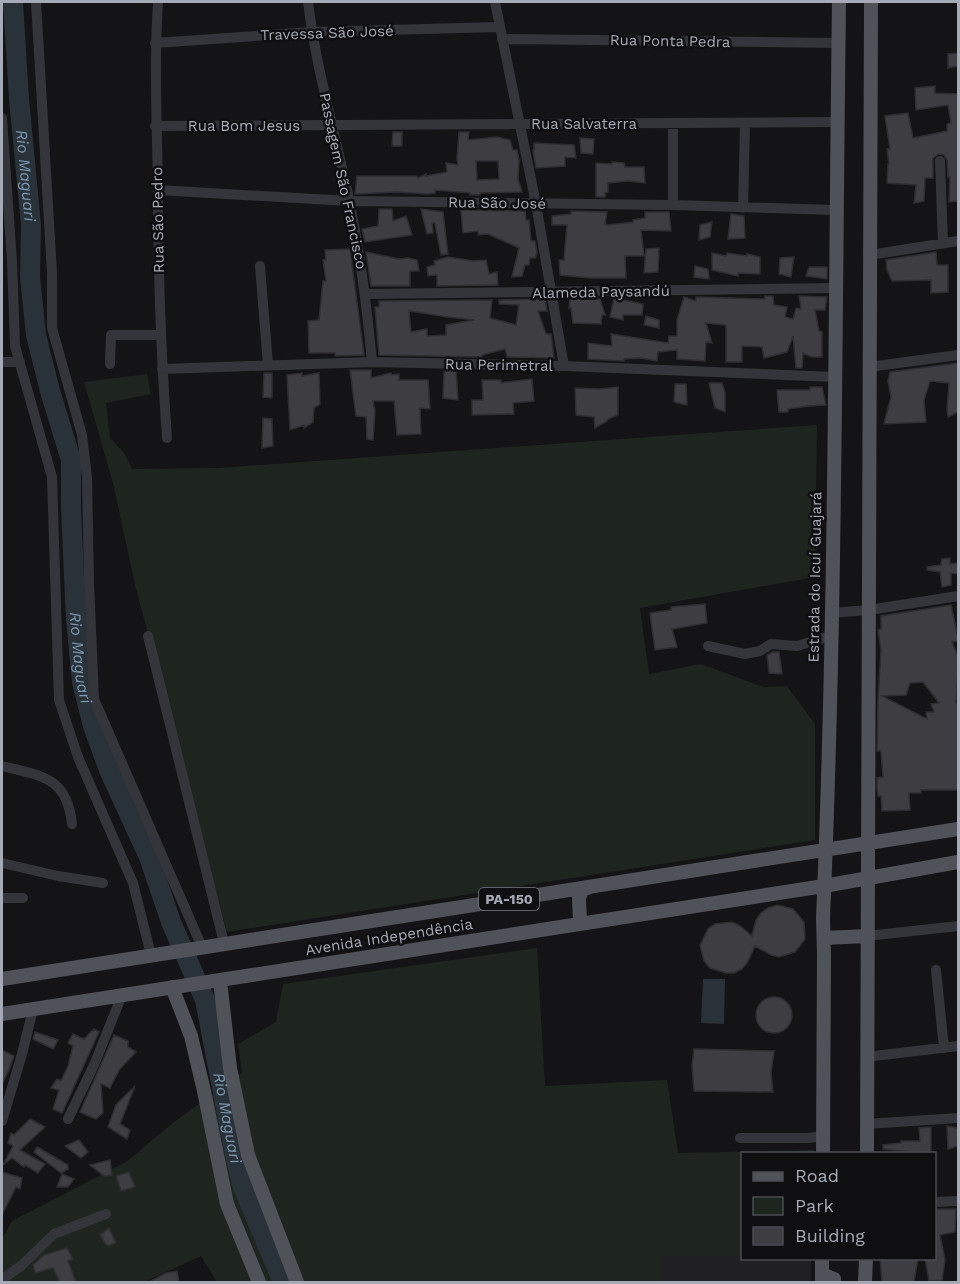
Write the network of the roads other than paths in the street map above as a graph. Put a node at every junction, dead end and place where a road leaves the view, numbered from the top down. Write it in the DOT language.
graph roads {
  1 [pos="36,2"];
  2 [pos="158,2"];
  3 [pos="308,2"];
  4 [pos="495,2"];
  5 [pos="839,2"];
  6 [pos="871,2"];
  7 [pos="499,27"];
  8 [pos="312,32"];
  9 [pos="502,39"];
  10 [pos="156,43"];
  11 [pos="838,43"];
  12 [pos="2,118"];
  13 [pos="836,122"];
  14 [pos="745,123"];
  15 [pos="520,124"];
  16 [pos="673,125"];
  17 [pos="155,126"];
  18 [pos="332,126"];
  19 [pos="940,161"];
  20 [pos="158,190"];
  21 [pos="349,201"];
  22 [pos="536,204"];
  23 [pos="673,205"];
  24 [pos="743,208"];
  25 [pos="836,210"];
  26 [pos="958,241"];
  27 [pos="943,243"];
  28 [pos="870,255"];
  29 [pos="260,266"];
  30 [pos="837,288"];
  31 [pos="552,292"];
  32 [pos="366,294"];
  33 [pos="161,335"];
  34 [pos="958,355"];
  35 [pos="2,362"];
  36 [pos="20,362"];
  37 [pos="372,362"];
  38 [pos="110,364"];
  39 [pos="268,365"];
  40 [pos="564,366"];
  41 [pos="870,367"];
  42 [pos="162,369"];
  43 [pos="835,377"];
  44 [pos="167,438"];
  45 [pos="958,596"];
  46 [pos="868,610"];
  47 [pos="831,613"];
  48 [pos="148,636"];
  49 [pos="830,636"];
  50 [pos="708,646"];
  51 [pos="2,766"];
  52 [pos="72,824"];
  53 [pos="958,829"];
  54 [pos="867,843"];
  55 [pos="825,850"];
  56 [pos="958,862"];
  57 [pos="2,863"];
  58 [pos="867,878"];
  59 [pos="103,883"];
  60 [pos="592,886"];
  61 [pos="824,886"];
  62 [pos="2,898"];
  63 [pos="23,898"];
  64 [pos="580,923"];
  65 [pos="958,926"];
  66 [pos="867,936"];
  67 [pos="824,938"];
  68 [pos="224,943"];
  69 [pos="198,947"];
  70 [pos="156,954"];
  71 [pos="936,970"];
  72 [pos="2,979"];
  73 [pos="220,981"];
  74 [pos="174,986"];
  75 [pos="122,995"];
  76 [pos="33,1009"];
  77 [pos="2,1014"];
  78 [pos="958,1046"];
  79 [pos="944,1048"];
  80 [pos="866,1057"];
  81 [pos="2,1114"];
  82 [pos="958,1118"];
  83 [pos="68,1119"];
  84 [pos="866,1124"];
  85 [pos="823,1137"];
  86 [pos="740,1138"];
  87 [pos="823,1152"];
  88 [pos="867,1152"];
  89 [pos="958,1201"];
  90 [pos="936,1203"];
  91 [pos="106,1214"];
  92 [pos="822,1260"];
  93 [pos="866,1260"];
  94 [pos="822,1278"];
  95 [pos="2,1279"];
  96 [pos="259,1282"];
  97 [pos="297,1282"];
  98 [pos="834,1282"];
  99 [pos="865,1282"];
  1 -- 69 [label="street"];
  2 -- 10 [label="street, Rua São Pedro"];
  3 -- 8 [label="street, Passagem São Francisco"];
  4 -- 7 [label="street"];
  5 -- 11 [label="main road, Estrada do Icuí Guajará"];
  6 -- 28 [label="main road"];
  7 -- 8 [label="street, Travessa São José"];
  7 -- 9 [label="street"];
  8 -- 10 [label="street, Travessa São José"];
  8 -- 18 [label="street, Passagem São Francisco"];
  9 -- 11 [label="street, Rua Ponta Pedra"];
  9 -- 15 [label="street"];
  10 -- 17 [label="street, Rua São Pedro"];
  11 -- 13 [label="main road, Estrada do Icuí Guajará"];
  12 -- 36 [label="street"];
  13 -- 14 [label="street, Rua Salvaterra"];
  13 -- 25 [label="main road, Estrada do Icuí Guajará"];
  14 -- 16 [label="street, Rua Salvaterra"];
  14 -- 24 [label="street"];
  15 -- 16 [label="street, Rua Salvaterra"];
  15 -- 18 [label="street, Rua Salvaterra"];
  15 -- 22 [label="street"];
  16 -- 23 [label="street"];
  17 -- 18 [label="street, Rua Bom Jesus"];
  17 -- 20 [label="street, Rua São Pedro"];
  18 -- 21 [label="street, Passagem São Francisco"];
  19 -- 27 [label="street"];
  20 -- 21 [label="street, Rua São José"];
  20 -- 33 [label="street, Rua São Pedro"];
  21 -- 22 [label="street, Rua São José"];
  21 -- 32 [label="street, Passagem São Francisco"];
  22 -- 23 [label="street, Rua São José"];
  22 -- 31 [label="street"];
  23 -- 24 [label="street, Rua São José"];
  24 -- 25 [label="street, Rua São José"];
  25 -- 30 [label="main road, Estrada do Icuí Guajará"];
  26 -- 27 [label="street"];
  27 -- 28 [label="street"];
  28 -- 41 [label="main road"];
  29 -- 39 [label="street"];
  30 -- 31 [label="street, Alameda Paysandú"];
  30 -- 43 [label="main road, Estrada do Icuí Guajará"];
  31 -- 32 [label="street, Alameda Paysandú"];
  31 -- 40 [label="street"];
  32 -- 37 [label="street, Passagem São Francisco"];
  33 -- 38 [label="street"];
  33 -- 42 [label="street, Rua São Pedro"];
  34 -- 41 [label="street"];
  35 -- 36 [label="street"];
  36 -- 70 [label="street"];
  37 -- 39 [label="street, Rua Perimetral"];
  37 -- 40 [label="street, Rua Perimetral"];
  39 -- 42 [label="street, Rua Perimetral"];
  40 -- 43 [label="street, Rua Perimetral"];
  41 -- 46 [label="main road"];
  42 -- 44 [label="street, Rua São Pedro"];
  43 -- 47 [label="main road, Estrada do Icuí Guajará"];
  45 -- 46 [label="street"];
  46 -- 47 [label="street"];
  46 -- 54 [label="main road"];
  47 -- 49 [label="main road, Estrada do Icuí Guajará"];
  48 -- 68 [label="street"];
  49 -- 50 [label="street"];
  49 -- 55 [label="main road, Estrada do Icuí Guajará"];
  51 -- 52 [label="street"];
  53 -- 54 [label="main road, Avenida Independência / PA-150"];
  54 -- 55 [label="main road, Avenida Independência / PA-150"];
  54 -- 58 [label="main road"];
  55 -- 60 [label="main road, Avenida Independência / PA-150"];
  55 -- 61 [label="main road, Estrada do Icuí Guajará"];
  56 -- 58 [label="main road, Avenida Independência / PA-150"];
  57 -- 59 [label="street"];
  58 -- 61 [label="main road, Avenida Independência / PA-150"];
  58 -- 66 [label="main road"];
  60 -- 64 [label="main road"];
  60 -- 68 [label="main road, Avenida Independência / PA-150"];
  61 -- 64 [label="main road, Avenida Independência / PA-150"];
  61 -- 67 [label="main road, Estrada do Icuí Guajará"];
  62 -- 63 [label="street"];
  64 -- 73 [label="main road, Avenida Independência / PA-150"];
  65 -- 66 [label="street"];
  66 -- 67 [label="main road"];
  66 -- 80 [label="main road"];
  67 -- 85 [label="main road, Estrada do Icuí Guajará"];
  68 -- 69 [label="main road, Avenida Independência / PA-150"];
  69 -- 70 [label="main road, Avenida Independência / PA-150"];
  70 -- 72 [label="main road, Avenida Independência / PA-150"];
  71 -- 79 [label="street"];
  73 -- 74 [label="main road, Avenida Independência / PA-150"];
  73 -- 97 [label="main road"];
  74 -- 75 [label="main road, Avenida Independência / PA-150"];
  74 -- 96 [label="main road"];
  75 -- 76 [label="main road, Avenida Independência / PA-150"];
  75 -- 83 [label="street"];
  76 -- 77 [label="main road, Avenida Independência / PA-150"];
  76 -- 81 [label="street"];
  78 -- 79 [label="street"];
  79 -- 80 [label="street"];
  80 -- 84 [label="main road"];
  82 -- 84 [label="street"];
  84 -- 88 [label="main road"];
  85 -- 86 [label="street"];
  85 -- 87 [label="main road, Estrada do Icuí Guajará"];
  89 -- 90 [label="street"];
  91 -- 95 [label="street"];
  92 -- 94 [label="main road"];
  93 -- 99 [label="main road"];
  94 -- 98 [label="main road"];
}
